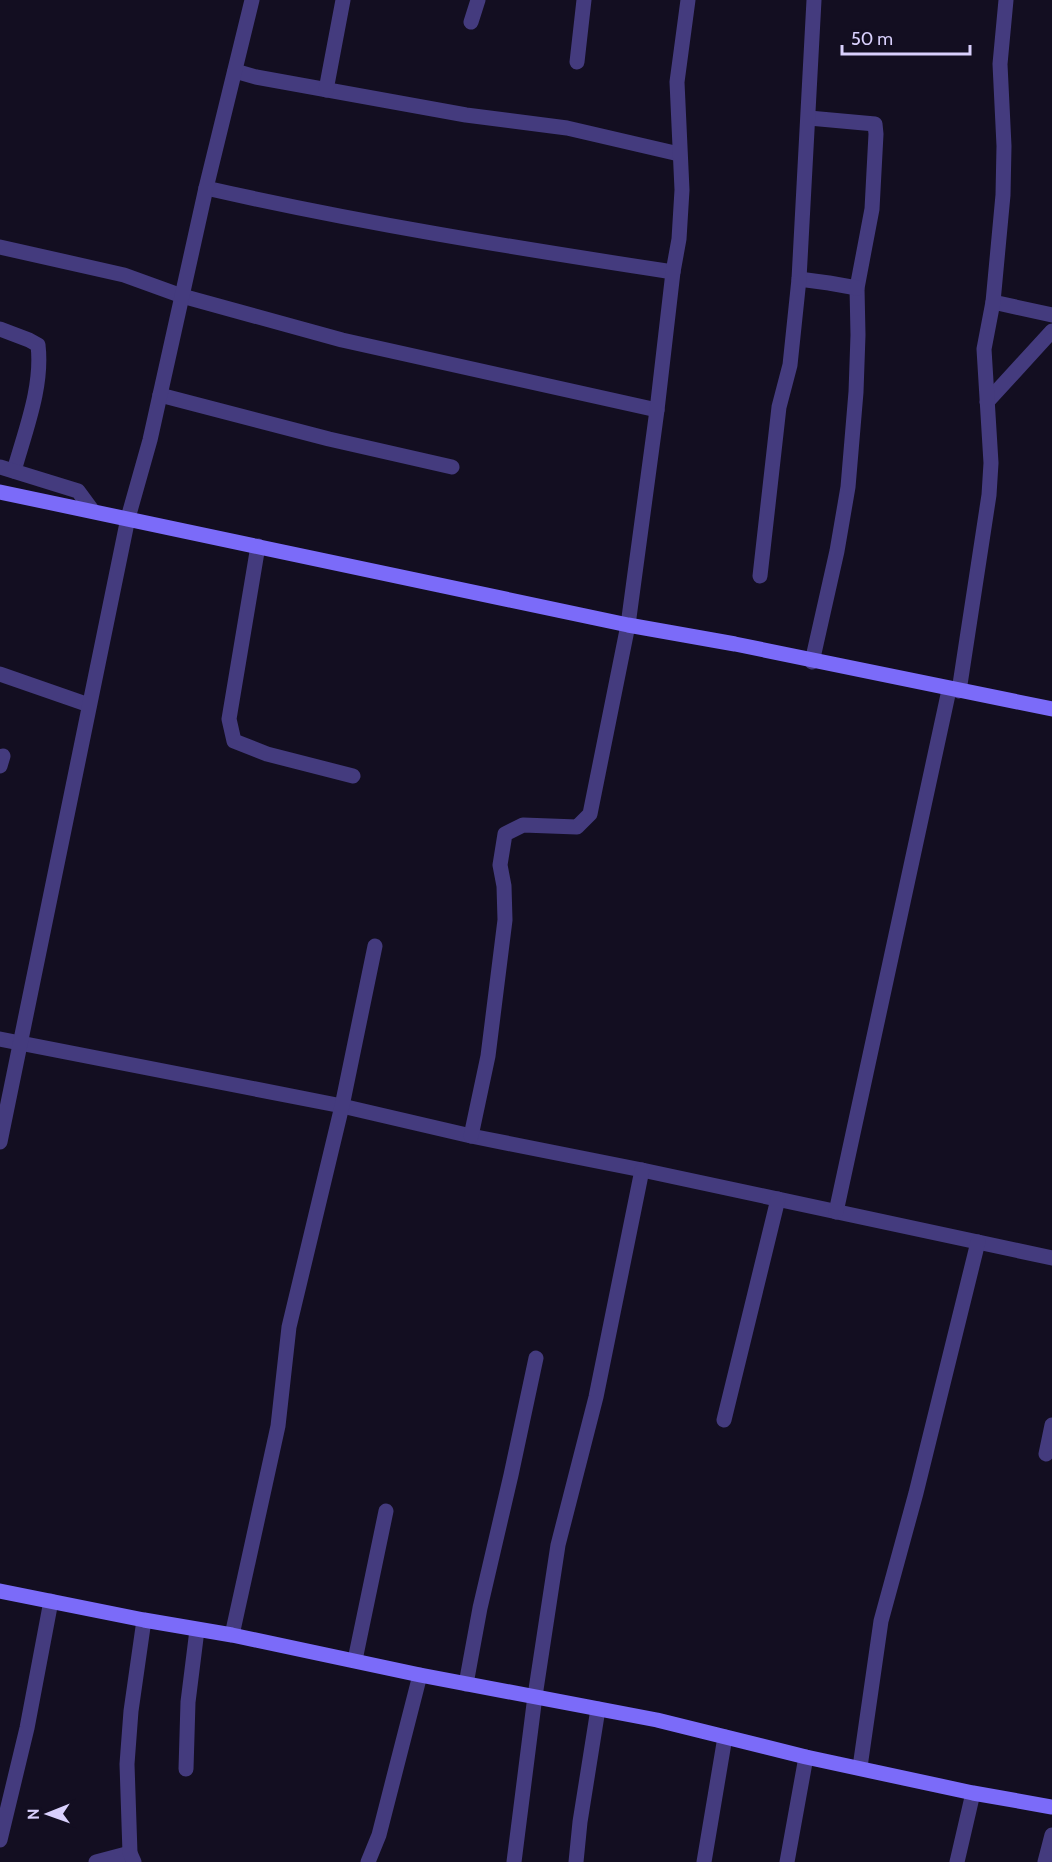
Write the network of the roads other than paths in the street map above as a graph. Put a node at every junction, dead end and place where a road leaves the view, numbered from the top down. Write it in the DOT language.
graph roads {
  1 [pos="252,0"];
  2 [pos="343,0"];
  3 [pos="478,0"];
  4 [pos="584,0"];
  5 [pos="688,0"];
  6 [pos="814,0"];
  7 [pos="1006,0"];
  8 [pos="471,22"];
  9 [pos="576,62"];
  10 [pos="235,71"];
  11 [pos="326,90"];
  12 [pos="809,118"];
  13 [pos="679,154"];
  14 [pos="206,188"];
  15 [pos="0,247"];
  16 [pos="673,272"];
  17 [pos="799,279"];
  18 [pos="857,288"];
  19 [pos="182,296"];
  20 [pos="993,302"];
  21 [pos="1052,315"];
  22 [pos="0,329"];
  23 [pos="1052,331"];
  24 [pos="160,395"];
  25 [pos="987,402"];
  26 [pos="657,410"];
  27 [pos="452,467"];
  28 [pos="7,469"];
  29 [pos="0,492"];
  30 [pos="92,510"];
  31 [pos="128,518"];
  32 [pos="258,546"];
  33 [pos="760,576"];
  34 [pos="628,625"];
  35 [pos="813,662"];
  36 [pos="0,674"];
  37 [pos="954,691"];
  38 [pos="89,705"];
  39 [pos="1052,709"];
  40 [pos="353,776"];
  41 [pos="375,946"];
  42 [pos="0,1039"];
  43 [pos="21,1043"];
  44 [pos="342,1106"];
  45 [pos="471,1136"];
  46 [pos="0,1142"];
  47 [pos="642,1170"];
  48 [pos="778,1200"];
  49 [pos="836,1212"];
  50 [pos="978,1242"];
  51 [pos="1052,1258"];
  52 [pos="536,1358"];
  53 [pos="724,1420"];
  54 [pos="1052,1425"];
  55 [pos="1046,1454"];
  56 [pos="386,1511"];
  57 [pos="0,1591"];
  58 [pos="51,1601"];
  59 [pos="144,1620"];
  60 [pos="198,1630"];
  61 [pos="232,1635"];
  62 [pos="356,1660"];
  63 [pos="420,1675"];
  64 [pos="466,1684"];
  65 [pos="535,1696"];
  66 [pos="598,1708"];
  67 [pos="725,1737"];
  68 [pos="806,1757"];
  69 [pos="860,1767"];
  70 [pos="186,1769"];
  71 [pos="973,1793"];
  72 [pos="1052,1807"];
  73 [pos="1052,1835"];
  74 [pos="0,1840"];
  75 [pos="132,1858"];
  76 [pos="96,1862"];
  77 [pos="368,1862"];
  78 [pos="514,1862"];
  79 [pos="576,1862"];
  80 [pos="704,1862"];
  81 [pos="787,1862"];
  82 [pos="957,1862"];
  83 [pos="1045,1862"];
  1 -- 10 [label="street"];
  2 -- 11 [label="street"];
  3 -- 8 [label="street"];
  4 -- 9 [label="street"];
  5 -- 13 [label="street"];
  6 -- 12 [label="street"];
  7 -- 20 [label="street"];
  10 -- 11 [label="street"];
  10 -- 14 [label="street"];
  11 -- 13 [label="street"];
  12 -- 17 [label="street"];
  12 -- 18 [label="street"];
  13 -- 16 [label="street"];
  14 -- 16 [label="street"];
  14 -- 19 [label="street"];
  15 -- 19 [label="street"];
  16 -- 26 [label="street"];
  17 -- 18 [label="street"];
  17 -- 33 [label="street"];
  18 -- 35 [label="street"];
  19 -- 24 [label="street"];
  19 -- 26 [label="street"];
  20 -- 21 [label="street"];
  20 -- 25 [label="street"];
  22 -- 28 [label="street"];
  23 -- 25 [label="street"];
  24 -- 27 [label="street"];
  24 -- 31 [label="street"];
  25 -- 37 [label="street"];
  26 -- 34 [label="street"];
  28 -- 30 [label="street"];
  29 -- 30 [label="street"];
  30 -- 31 [label="street"];
  31 -- 32 [label="street"];
  31 -- 38 [label="street"];
  32 -- 34 [label="street"];
  32 -- 40 [label="street"];
  34 -- 35 [label="street"];
  34 -- 45 [label="street"];
  35 -- 37 [label="street"];
  36 -- 38 [label="street"];
  37 -- 39 [label="street"];
  37 -- 49 [label="street"];
  38 -- 43 [label="street"];
  41 -- 44 [label="street"];
  42 -- 43 [label="street"];
  43 -- 44 [label="street"];
  43 -- 46 [label="street"];
  44 -- 45 [label="street"];
  44 -- 61 [label="street"];
  45 -- 47 [label="street"];
  47 -- 48 [label="street"];
  47 -- 65 [label="street"];
  48 -- 49 [label="street"];
  48 -- 53 [label="street"];
  49 -- 50 [label="street"];
  50 -- 51 [label="street"];
  50 -- 69 [label="street"];
  52 -- 64 [label="street"];
  54 -- 55 [label="street"];
  56 -- 62 [label="street"];
  57 -- 58 [label="street"];
  58 -- 59 [label="street"];
  58 -- 74 [label="street"];
  59 -- 60 [label="street"];
  59 -- 75 [label="street"];
  60 -- 61 [label="street"];
  60 -- 70 [label="street"];
  61 -- 62 [label="street"];
  62 -- 63 [label="street"];
  63 -- 64 [label="street"];
  63 -- 77 [label="street"];
  64 -- 65 [label="street"];
  65 -- 66 [label="street"];
  65 -- 78 [label="street"];
  66 -- 67 [label="street"];
  66 -- 79 [label="street"];
  67 -- 68 [label="street"];
  67 -- 80 [label="street"];
  68 -- 69 [label="street"];
  68 -- 81 [label="street"];
  69 -- 71 [label="street"];
  71 -- 72 [label="street"];
  71 -- 82 [label="street"];
  73 -- 83 [label="street"];
  75 -- 76 [label="street"];
}
